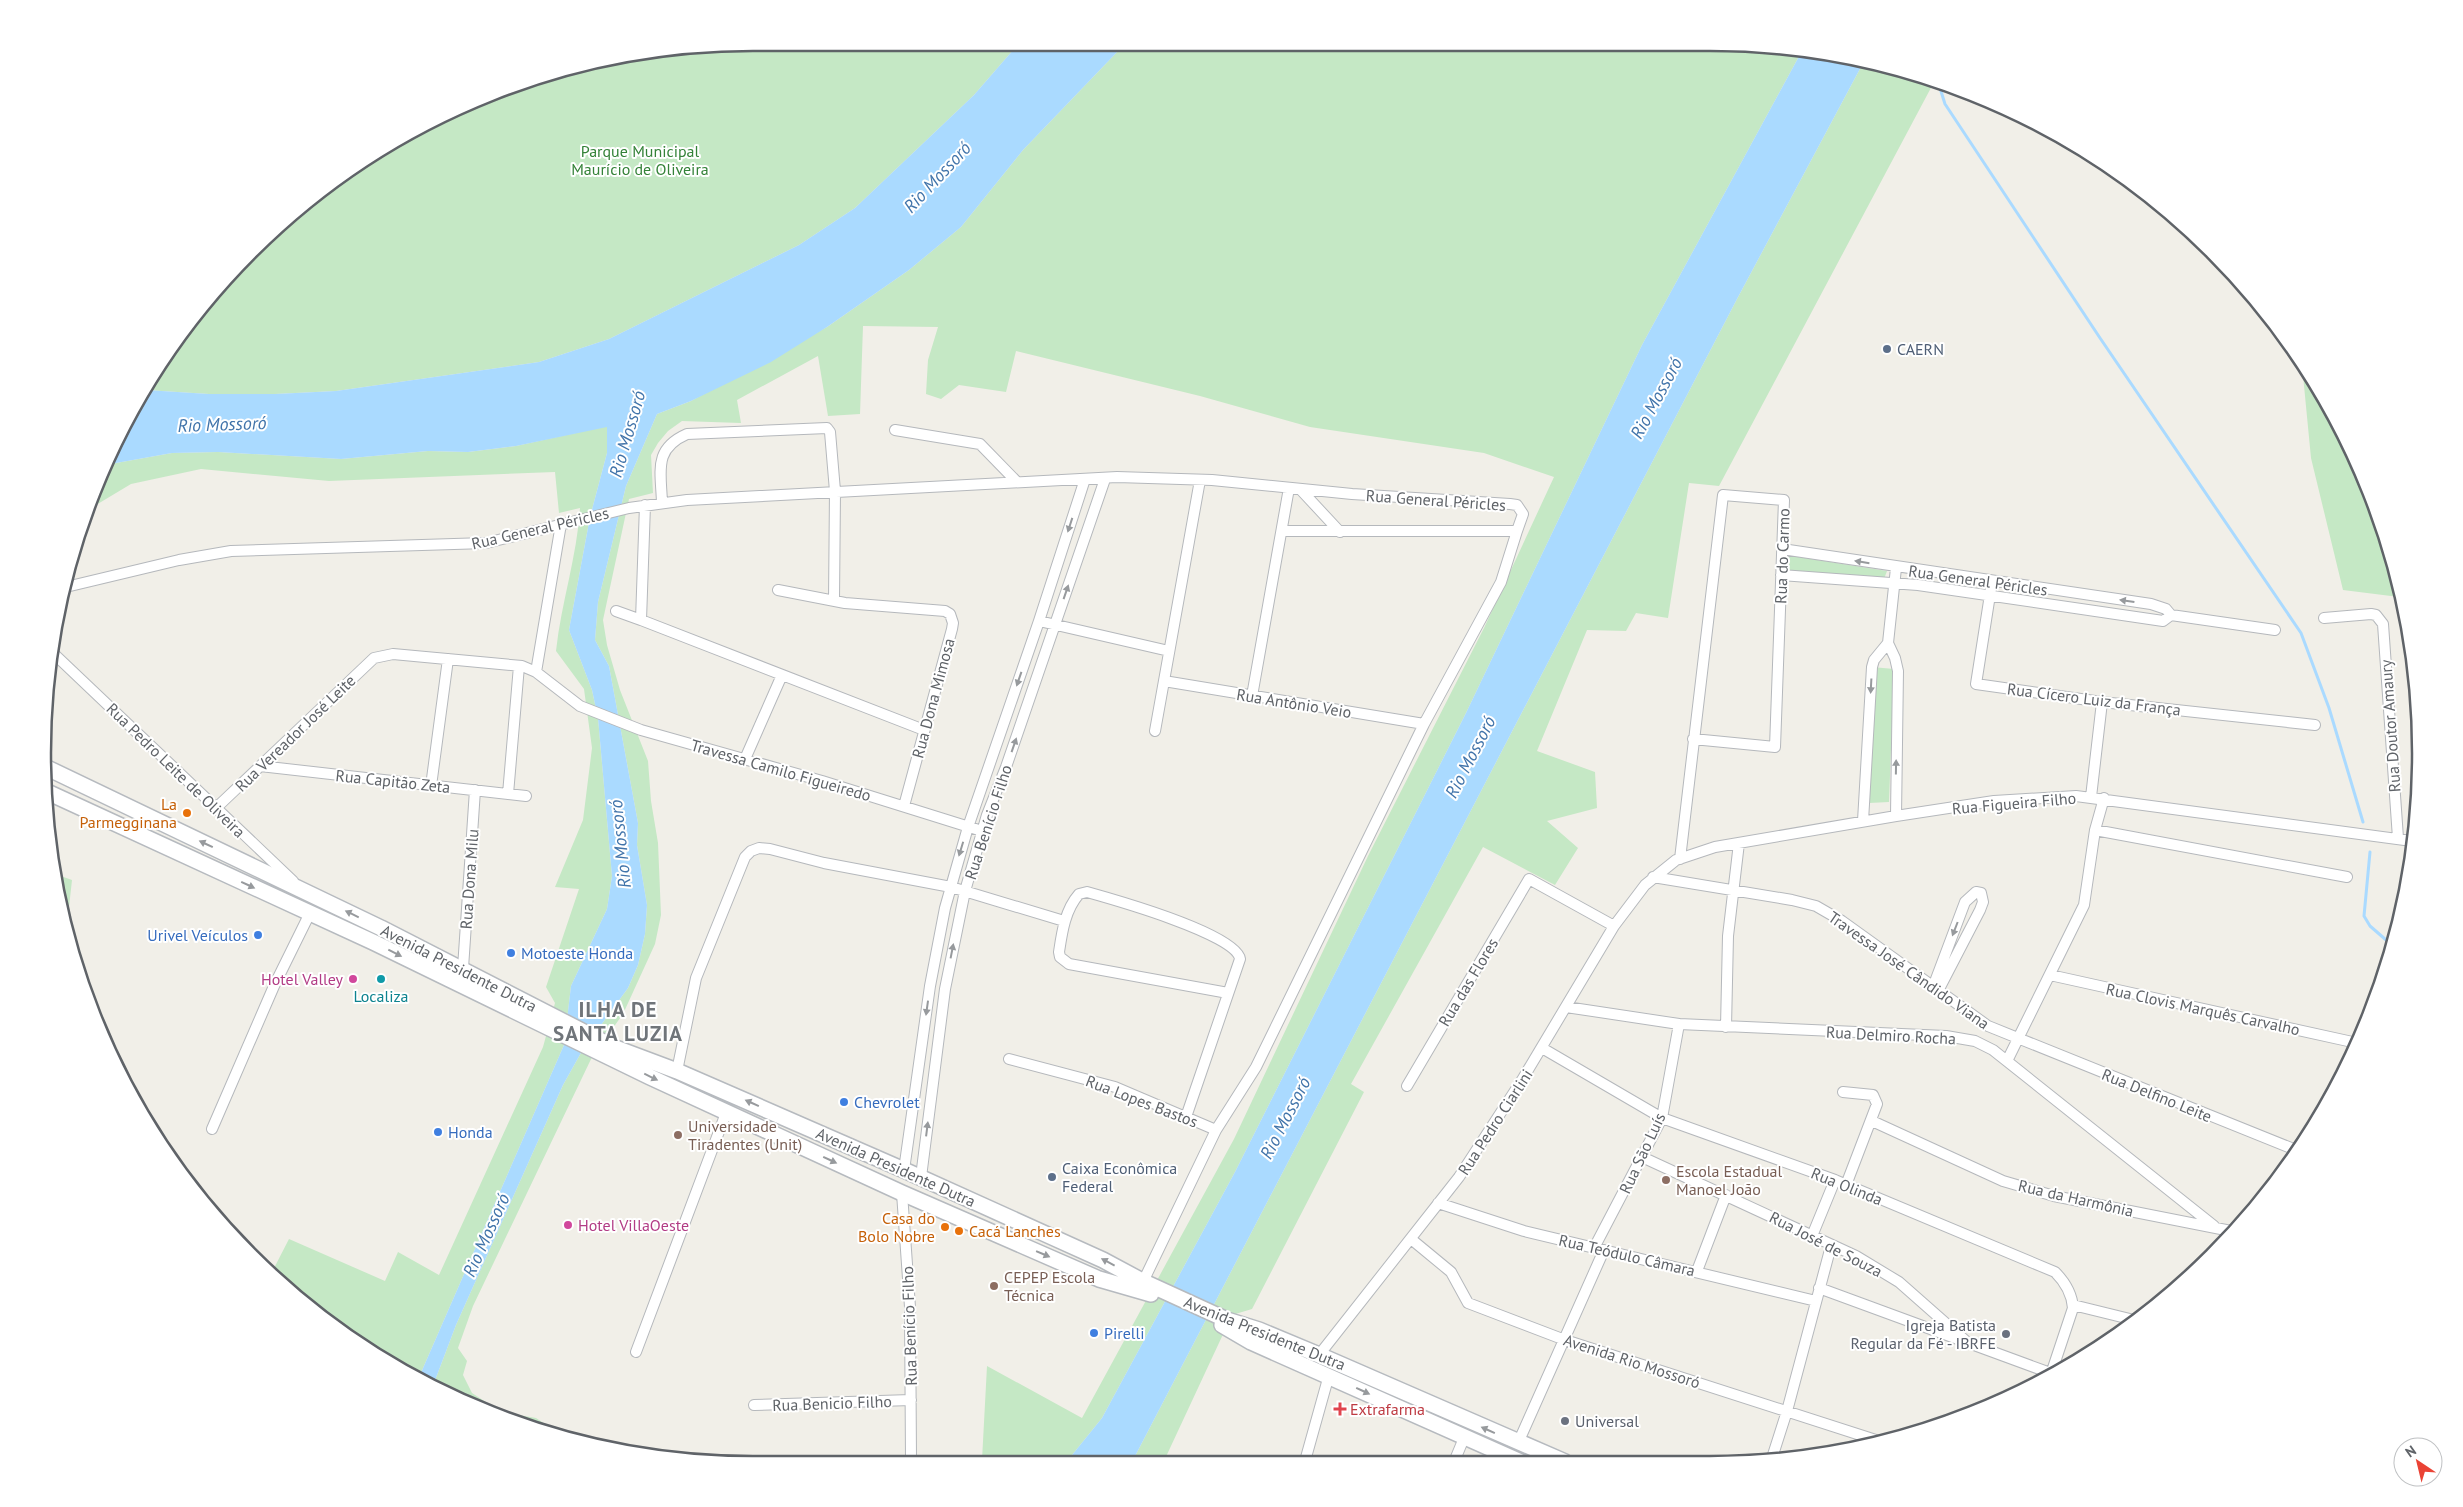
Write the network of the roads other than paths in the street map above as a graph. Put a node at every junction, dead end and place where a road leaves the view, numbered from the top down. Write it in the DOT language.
graph roads {
  1 [pos="895,430"];
  2 [pos="1105,478"];
  3 [pos="1085,479"];
  4 [pos="1200,480"];
  5 [pos="1017,482"];
  6 [pos="1289,488"];
  7 [pos="1300,489"];
  8 [pos="835,491"];
  9 [pos="662,503"];
  10 [pos="645,506"];
  11 [pos="561,524"];
  12 [pos="1282,531"];
  13 [pos="1517,531"];
  14 [pos="1340,532"];
  15 [pos="1782,550"];
  16 [pos="1896,568"];
  17 [pos="1781,575"];
  18 [pos="1992,582"];
  19 [pos="1895,583"];
  20 [pos="72,586"];
  21 [pos="778,590"];
  22 [pos="1990,595"];
  23 [pos="834,601"];
  24 [pos="616,611"];
  25 [pos="2171,615"];
  26 [pos="2324,618"];
  27 [pos="641,620"];
  28 [pos="1039,621"];
  29 [pos="1055,624"];
  30 [pos="2275,630"];
  31 [pos="1888,643"];
  32 [pos="1169,651"];
  33 [pos="58,657"];
  34 [pos="374,658"];
  35 [pos="448,659"];
  36 [pos="520,666"];
  37 [pos="536,672"];
  38 [pos="782,675"];
  39 [pos="1164,681"];
  40 [pos="1252,696"];
  41 [pos="2102,702"];
  42 [pos="1424,724"];
  43 [pos="2315,725"];
  44 [pos="924,730"];
  45 [pos="1155,731"];
  46 [pos="1693,739"];
  47 [pos="745,759"];
  48 [pos="260,766"];
  49 [pos="52,773"];
  50 [pos="431,786"];
  51 [pos="475,790"];
  52 [pos="508,794"];
  53 [pos="53,795"];
  54 [pos="526,796"];
  55 [pos="2091,797"];
  56 [pos="2104,798"];
  57 [pos="904,806"];
  58 [pos="216,808"];
  59 [pos="1896,816"];
  60 [pos="1863,821"];
  61 [pos="968,827"];
  62 [pos="2095,830"];
  63 [pos="982,831"];
  64 [pos="2398,838"];
  65 [pos="2406,840"];
  66 [pos="1738,843"];
  67 [pos="1680,859"];
  68 [pos="1653,877"];
  69 [pos="2347,877"];
  70 [pos="950,887"];
  71 [pos="300,889"];
  72 [pos="1734,890"];
  73 [pos="965,891"];
  74 [pos="310,913"];
  75 [pos="1064,921"];
  76 [pos="1614,926"];
  77 [pos="381,928"];
  78 [pos="373,942"];
  79 [pos="934,966"];
  80 [pos="462,968"];
  81 [pos="949,969"];
  82 [pos="2050,975"];
  83 [pos="1935,989"];
  84 [pos="1228,993"];
  85 [pos="1566,1007"];
  86 [pos="549,1021"];
  87 [pos="1679,1024"];
  88 [pos="1726,1027"];
  89 [pos="2017,1040"];
  90 [pos="2349,1041"];
  91 [pos="1542,1048"];
  92 [pos="610,1051"];
  93 [pos="1009,1059"];
  94 [pos="2007,1061"];
  95 [pos="677,1071"];
  96 [pos="916,1083"];
  97 [pos="932,1085"];
  98 [pos="1407,1086"];
  99 [pos="1843,1092"];
  100 [pos="726,1113"];
  101 [pos="1186,1117"];
  102 [pos="1662,1118"];
  103 [pos="1872,1121"];
  104 [pos="212,1129"];
  105 [pos="1216,1130"];
  106 [pos="816,1132"];
  107 [pos="2290,1148"];
  108 [pos="808,1149"];
  109 [pos="1642,1157"];
  110 [pos="904,1170"];
  111 [pos="921,1178"];
  112 [pos="1835,1180"];
  113 [pos="1846,1185"];
  114 [pos="902,1193"];
  115 [pos="1726,1195"];
  116 [pos="1438,1203"];
  117 [pos="2214,1226"];
  118 [pos="2225,1229"];
  119 [pos="1812,1236"];
  120 [pos="1411,1239"];
  121 [pos="1831,1246"];
  122 [pos="1599,1249"];
  123 [pos="1697,1271"];
  124 [pos="1146,1287"];
  125 [pos="1819,1288"];
  126 [pos="1816,1301"];
  127 [pos="2073,1305"];
  128 [pos="2127,1318"];
  129 [pos="1225,1323"];
  130 [pos="1565,1340"];
  131 [pos="1967,1342"];
  132 [pos="636,1352"];
  133 [pos="1319,1355"];
  134 [pos="2055,1365"];
  135 [pos="2044,1371"];
  136 [pos="1329,1375"];
  137 [pos="911,1400"];
  138 [pos="754,1405"];
  139 [pos="1787,1410"];
  140 [pos="1868,1437"];
  141 [pos="1464,1438"];
  142 [pos="1518,1443"];
  143 [pos="1773,1452"];
  144 [pos="911,1456"];
  145 [pos="1306,1456"];
  146 [pos="1456,1456"];
  147 [pos="1507,1456"];
  148 [pos="1550,1456"];
  1 -- 5 [label="street"];
  2 -- 3 [label="street, Rua General Péricles"];
  2 -- 4 [label="street, Rua General Péricles"];
  29 -- 2 [label="street, Rua Benício Filho, one-way"];
  3 -- 5 [label="street, Rua General Péricles"];
  3 -- 28 [label="street, Rua Benício Filho, one-way"];
  4 -- 6 [label="street, Rua General Péricles"];
  4 -- 32 [label="street"];
  5 -- 8 [label="street, Rua General Péricles"];
  6 -- 7 [label="street, Rua General Péricles"];
  6 -- 12 [label="street"];
  7 -- 13 [label="street, Rua General Péricles"];
  7 -- 14 [label="street"];
  8 -- 9 [label="street, Rua General Péricles"];
  8 -- 9 [label="street"];
  8 -- 23 [label="street"];
  9 -- 10 [label="street, Rua General Péricles"];
  10 -- 11 [label="street, Rua General Péricles"];
  10 -- 27 [label="street"];
  11 -- 20 [label="street, Rua General Péricles"];
  11 -- 37 [label="street"];
  12 -- 14 [label="street, Rua General Péricles"];
  12 -- 40 [label="street"];
  13 -- 14 [label="street, Rua General Péricles"];
  13 -- 42 [label="street"];
  16 -- 15 [label="street, Rua General Péricles, one-way"];
  15 -- 17 [label="street, Rua do Carmo"];
  15 -- 46 [label="street, Rua do Carmo"];
  16 -- 18 [label="street, Rua General Péricles"];
  16 -- 19 [label="street"];
  17 -- 19 [label="street, Rua General Péricles"];
  17 -- 46 [label="street, Rua do Carmo"];
  18 -- 22 [label="street, Rua Cícero Luiz da França"];
  25 -- 18 [label="street, Rua General Péricles, one-way"];
  19 -- 22 [label="street, Rua General Péricles"];
  19 -- 31 [label="street"];
  21 -- 23 [label="street, Rua Dona Mimosa"];
  22 -- 25 [label="street, Rua General Péricles"];
  22 -- 41 [label="street, Rua Cícero Luiz da França"];
  23 -- 44 [label="street, Rua Dona Mimosa"];
  24 -- 27 [label="street"];
  25 -- 30 [label="street, Rua General Péricles"];
  26 -- 64 [label="street, Rua Doutor Amaury"];
  27 -- 38 [label="street"];
  28 -- 29 [label="street"];
  28 -- 61 [label="street, Rua Benício Filho, one-way"];
  29 -- 32 [label="street"];
  63 -- 29 [label="street, Rua Benício Filho, one-way"];
  59 -- 31 [label="street, one-way"];
  31 -- 60 [label="street, one-way"];
  32 -- 39 [label="street"];
  33 -- 58 [label="street, Rua Pedro Leite de Oliveira"];
  34 -- 35 [label="street, Travessa Camilo Figueiredo"];
  34 -- 48 [label="street, Rua Vereador José Leite"];
  35 -- 36 [label="street, Travessa Camilo Figueiredo"];
  35 -- 50 [label="street"];
  36 -- 37 [label="street, Travessa Camilo Figueiredo"];
  36 -- 52 [label="street"];
  37 -- 47 [label="street, Travessa Camilo Figueiredo"];
  38 -- 44 [label="street"];
  38 -- 47 [label="street"];
  39 -- 40 [label="street, Rua Antônio Veio"];
  39 -- 45 [label="street"];
  40 -- 42 [label="street, Rua Antônio Veio"];
  41 -- 43 [label="street, Rua Cícero Luiz da França"];
  41 -- 55 [label="street"];
  42 -- 105 [label="street"];
  44 -- 57 [label="street, Rua Dona Mimosa"];
  46 -- 67 [label="street, Rua do Carmo"];
  47 -- 57 [label="street, Travessa Camilo Figueiredo"];
  48 -- 50 [label="street, Rua Capitão Zeta"];
  48 -- 58 [label="street, Rua Vereador José Leite"];
  71 -- 49 [label="main road, Avenida Presidente Dutra, one-way"];
  50 -- 51 [label="street, Rua Capitão Zeta"];
  51 -- 52 [label="street, Rua Capitão Zeta"];
  51 -- 80 [label="street, Rua Dona Milu"];
  52 -- 54 [label="street, Rua Capitão Zeta"];
  53 -- 74 [label="main road, Avenida Presidente Dutra, one-way"];
  55 -- 56 [label="street, Rua Figueira Filho"];
  55 -- 59 [label="street, Rua Figueira Filho"];
  56 -- 62 [label="street"];
  56 -- 64 [label="street, Rua Figueira Filho"];
  57 -- 61 [label="street, Travessa Camilo Figueiredo"];
  58 -- 71 [label="street, Rua Pedro Leite de Oliveira"];
  59 -- 60 [label="street, Rua Figueira Filho"];
  60 -- 66 [label="street, Rua Figueira Filho"];
  61 -- 63 [label="street, Travessa Camilo Figueiredo"];
  61 -- 70 [label="street, Rua Benício Filho, one-way"];
  62 -- 69 [label="street"];
  62 -- 82 [label="street"];
  63 -- 73 [label="street, Rua Benício Filho"];
  64 -- 65 [label="street, Rua Figueira Filho"];
  66 -- 67 [label="street, Rua Figueira Filho"];
  66 -- 72 [label="street"];
  67 -- 68 [label="street, Rua Figueira Filho"];
  68 -- 72 [label="street, Travessa José Cândido Viana"];
  68 -- 76 [label="street, Rua Pedro Ciarlini"];
  70 -- 73 [label="street"];
  70 -- 79 [label="street, Rua Benício Filho"];
  70 -- 95 [label="street"];
  77 -- 71 [label="main road, Avenida Presidente Dutra, one-way"];
  72 -- 83 [label="street, Travessa José Cândido Viana"];
  72 -- 88 [label="street"];
  73 -- 75 [label="street"];
  81 -- 73 [label="street, Rua Benício Filho, one-way"];
  74 -- 78 [label="main road, Avenida Presidente Dutra"];
  74 -- 104 [label="street"];
  75 -- 84 [label="street"];
  75 -- 84 [label="street"];
  76 -- 85 [label="street, Rua Pedro Ciarlini"];
  76 -- 98 [label="street, Rua das Flores"];
  77 -- 78 [label="main road"];
  77 -- 80 [label="main road, Avenida Presidente Dutra"];
  78 -- 86 [label="main road, Avenida Presidente Dutra, one-way"];
  79 -- 81 [label="street"];
  79 -- 96 [label="street, Rua Benício Filho, one-way"];
  80 -- 86 [label="main road, Avenida Presidente Dutra"];
  81 -- 97 [label="street, Rua Benício Filho"];
  82 -- 89 [label="street"];
  82 -- 90 [label="street, Rua Clovis Marquês Carvalho"];
  83 -- 83 [label="street, one-way"];
  83 -- 89 [label="street, Travessa José Cândido Viana"];
  84 -- 101 [label="street"];
  85 -- 87 [label="street, Rua Delmiro Rocha"];
  85 -- 91 [label="street, Rua Pedro Ciarlini"];
  86 -- 92 [label="main road, Avenida Presidente Dutra"];
  87 -- 88 [label="street, Rua Delmiro Rocha"];
  87 -- 102 [label="street, Rua São Luís"];
  88 -- 94 [label="street, Rua Delmiro Rocha"];
  89 -- 94 [label="street"];
  89 -- 107 [label="street, Rua Delfino Leite"];
  91 -- 102 [label="street, Rua Olinda"];
  91 -- 116 [label="street, Rua Pedro Ciarlini"];
  92 -- 95 [label="main road, Avenida Presidente Dutra"];
  92 -- 100 [label="main road, Avenida Presidente Dutra, one-way"];
  93 -- 101 [label="street, Rua Lopes Bastos"];
  94 -- 117 [label="street, Rua Delmiro Rocha"];
  106 -- 95 [label="main road, Avenida Presidente Dutra, one-way"];
  96 -- 97 [label="street"];
  96 -- 110 [label="street, Rua Benício Filho"];
  111 -- 97 [label="street, Rua Benício Filho, one-way"];
  99 -- 103 [label="street"];
  100 -- 108 [label="main road, Avenida Presidente Dutra"];
  100 -- 132 [label="street"];
  101 -- 105 [label="street, Rua Lopes Bastos"];
  102 -- 109 [label="street, Rua São Luís"];
  102 -- 112 [label="street, Rua Olinda"];
  103 -- 113 [label="street"];
  103 -- 117 [label="street, Rua da Harmônia"];
  105 -- 124 [label="street"];
  106 -- 108 [label="main road"];
  106 -- 110 [label="main road, Avenida Presidente Dutra"];
  108 -- 114 [label="main road, Avenida Presidente Dutra, one-way"];
  109 -- 115 [label="street, Rua José de Souza"];
  109 -- 122 [label="street, Rua São Luís"];
  110 -- 111 [label="main road, Avenida Presidente Dutra"];
  124 -- 111 [label="main road, Avenida Presidente Dutra, one-way"];
  112 -- 113 [label="street, Rua Olinda"];
  112 -- 119 [label="street"];
  113 -- 127 [label="street, Rua Olinda"];
  114 -- 124 [label="main road, Avenida Presidente Dutra, one-way"];
  114 -- 137 [label="street, Rua Benício Filho"];
  115 -- 119 [label="street, Rua José de Souza"];
  115 -- 123 [label="street"];
  116 -- 120 [label="street, Rua Pedro Ciarlini"];
  116 -- 122 [label="street, Rua Teódulo Câmara"];
  117 -- 118 [label="street, Rua da Harmônia"];
  119 -- 121 [label="street, Rua José de Souza"];
  120 -- 130 [label="street, Avenida Rio Mossoró"];
  120 -- 133 [label="street, Rua Pedro Ciarlini"];
  121 -- 125 [label="street"];
  121 -- 131 [label="street, Rua José de Souza"];
  122 -- 123 [label="street, Rua Teódulo Câmara"];
  122 -- 130 [label="street, Rua São Luís"];
  123 -- 126 [label="street, Rua Teódulo Câmara"];
  124 -- 129 [label="main road, Avenida Presidente Dutra"];
  125 -- 126 [label="street"];
  125 -- 131 [label="street, Rua José de Souza"];
  126 -- 139 [label="street"];
  127 -- 128 [label="street"];
  127 -- 134 [label="street"];
  129 -- 133 [label="main road, Avenida Presidente Dutra"];
  129 -- 136 [label="main road, Avenida Presidente Dutra"];
  130 -- 139 [label="street, Avenida Rio Mossoró"];
  130 -- 142 [label="street, Rua São Luís"];
  131 -- 135 [label="street, Rua José de Souza"];
  142 -- 133 [label="main road, Avenida Presidente Dutra, one-way"];
  136 -- 141 [label="main road, Avenida Presidente Dutra, one-way"];
  136 -- 145 [label="street"];
  137 -- 138 [label="street, Rua Benicio Filho"];
  137 -- 144 [label="street, Rua Benício Filho"];
  139 -- 140 [label="street, Avenida Rio Mossoró"];
  139 -- 143 [label="street"];
  141 -- 146 [label="street"];
  141 -- 147 [label="main road, Avenida Presidente Dutra"];
  142 -- 148 [label="main road, Avenida Presidente Dutra"];
}
